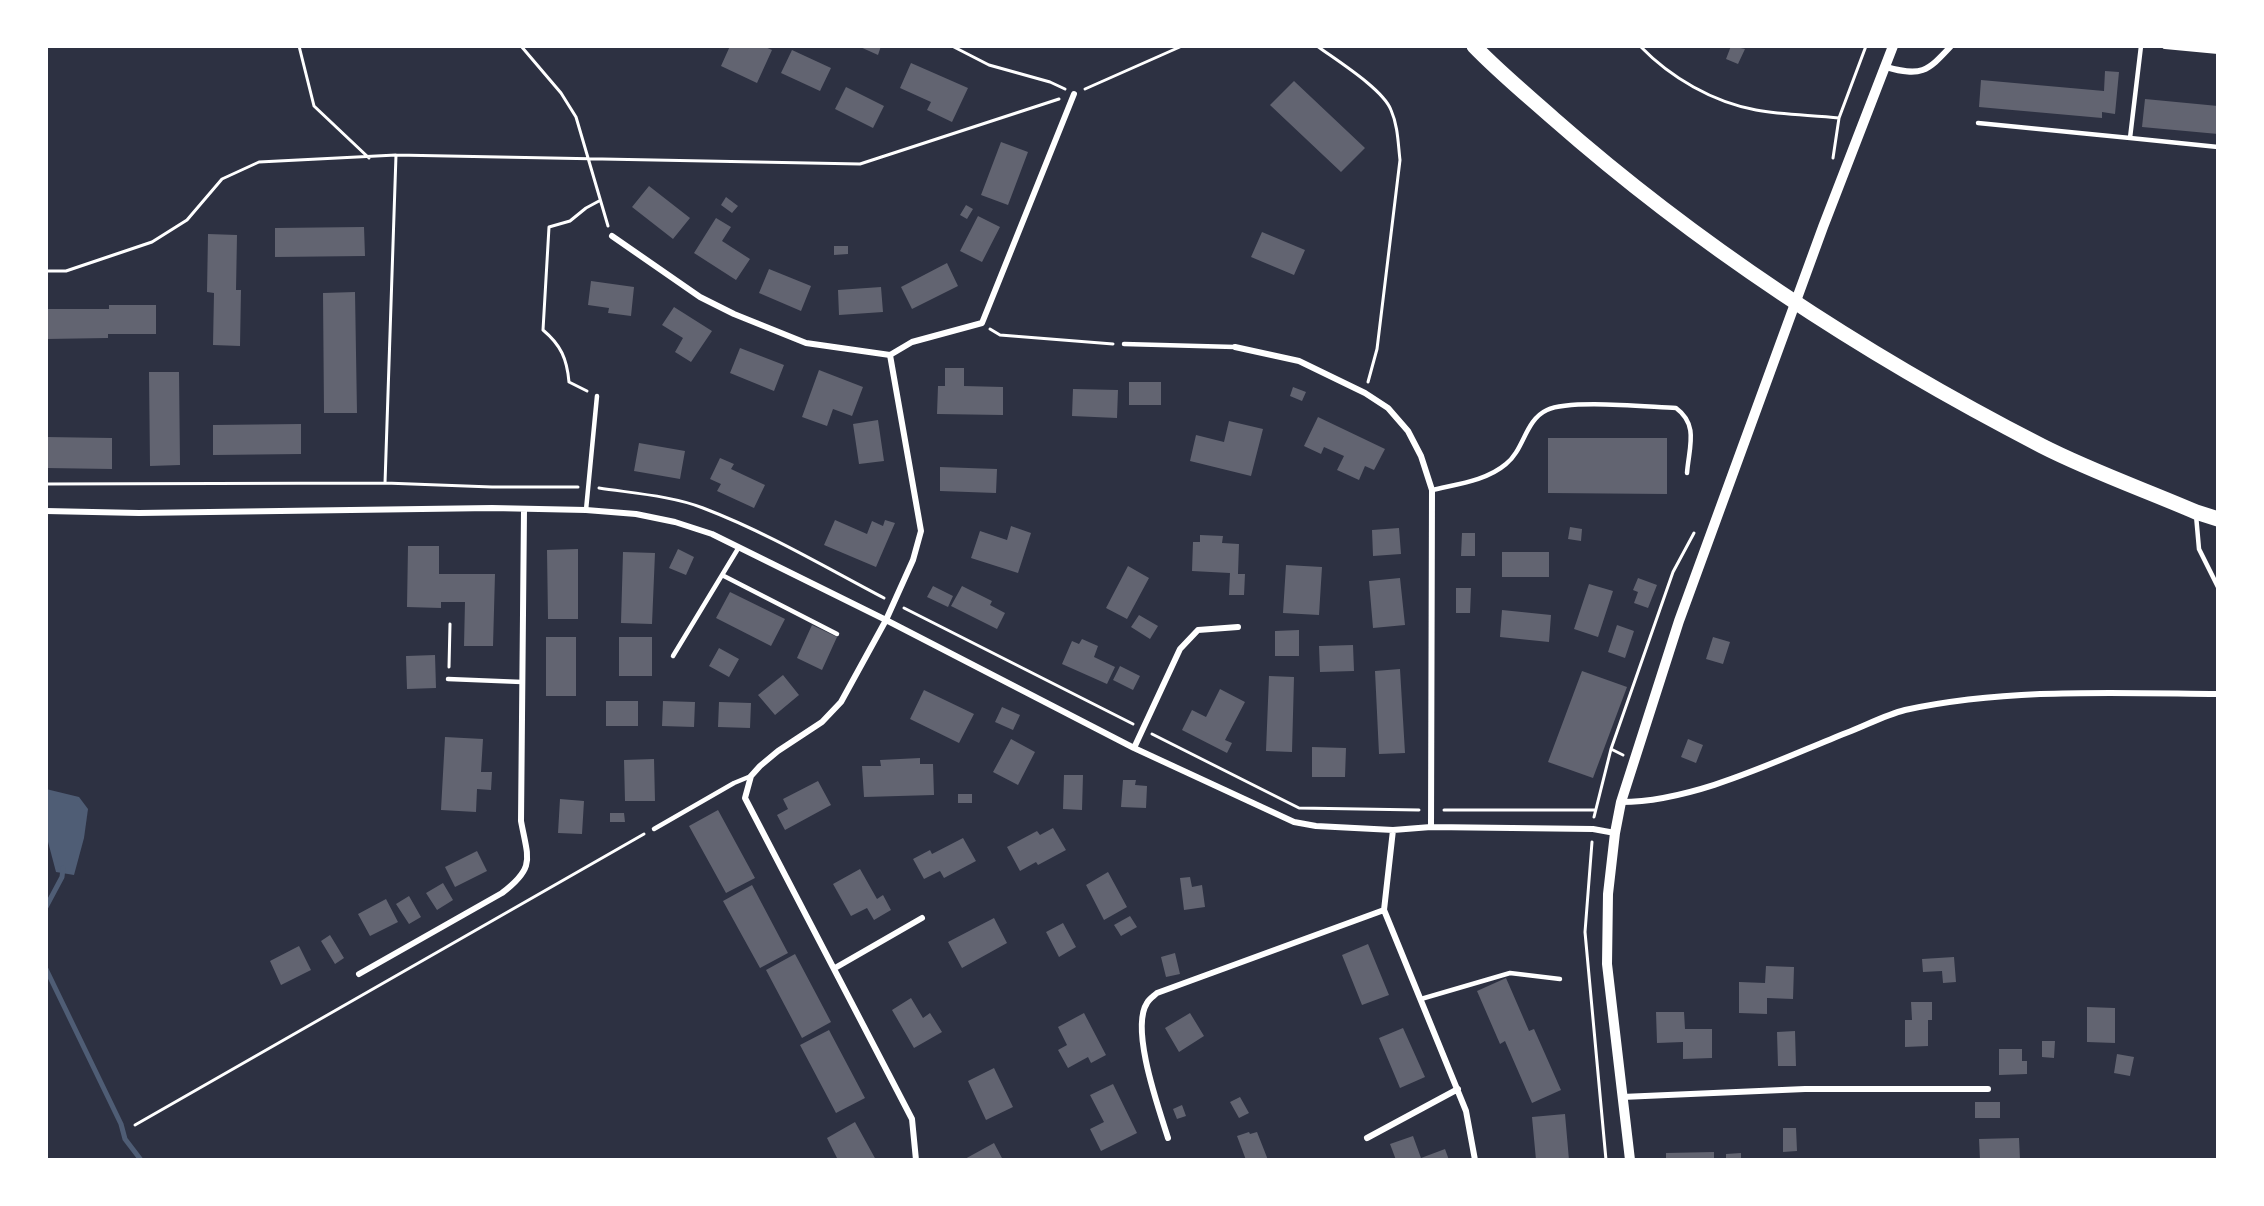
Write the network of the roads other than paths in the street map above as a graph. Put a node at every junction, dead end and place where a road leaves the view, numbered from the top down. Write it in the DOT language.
graph roads {
  1 [pos="1474,46"];
  2 [pos="1893,46"];
  3 [pos="1951,46"];
  4 [pos="2141,46"];
  5 [pos="2165,46"];
  6 [pos="2217,51"];
  7 [pos="1886,67"];
  8 [pos="1074,94"];
  9 [pos="1978,123"];
  10 [pos="2130,138"];
  11 [pos="2217,147"];
  12 [pos="612,236"];
  13 [pos="1124,344"];
  14 [pos="1235,347"];
  15 [pos="890,355"];
  16 [pos="597,396"];
  17 [pos="1687,472"];
  18 [pos="1432,490"];
  19 [pos="524,510"];
  20 [pos="586,510"];
  21 [pos="46,511"];
  22 [pos="2196,512"];
  23 [pos="2217,519"];
  24 [pos="739,547"];
  25 [pos="722,575"];
  26 [pos="2217,587"];
  27 [pos="886,620"];
  28 [pos="1238,627"];
  29 [pos="837,634"];
  30 [pos="673,656"];
  31 [pos="448,679"];
  32 [pos="522,682"];
  33 [pos="2217,694"];
  34 [pos="1134,748"];
  35 [pos="751,776"];
  36 [pos="1621,802"];
  37 [pos="1431,827"];
  38 [pos="654,829"];
  39 [pos="1393,830"];
  40 [pos="1615,833"];
  41 [pos="1384,910"];
  42 [pos="922,918"];
  43 [pos="834,968"];
  44 [pos="359,974"];
  45 [pos="1560,979"];
  46 [pos="1421,999"];
  47 [pos="1458,1089"];
  48 [pos="1988,1089"];
  49 [pos="1622,1096"];
  50 [pos="1168,1138"];
  51 [pos="1367,1138"];
  52 [pos="916,1160"];
  53 [pos="1475,1160"];
  54 [pos="1630,1160"];
  1 -- 22 [label="highway"];
  2 -- 7 [label="street"];
  3 -- 7 [label="street"];
  4 -- 10 [label="lane"];
  5 -- 6 [label="street"];
  7 -- 36 [label="street"];
  8 -- 15 [label="street"];
  9 -- 10 [label="lane"];
  10 -- 11 [label="lane"];
  12 -- 15 [label="street"];
  13 -- 14 [label="lane"];
  14 -- 18 [label="street"];
  15 -- 27 [label="street"];
  16 -- 20 [label="lane"];
  17 -- 18 [label="lane"];
  18 -- 37 [label="street"];
  19 -- 20 [label="street"];
  19 -- 21 [label="street"];
  19 -- 32 [label="street"];
  20 -- 24 [label="street"];
  22 -- 23 [label="highway"];
  22 -- 26 [label="lane"];
  24 -- 25 [label="lane"];
  24 -- 27 [label="street"];
  25 -- 29 [label="lane"];
  25 -- 30 [label="lane"];
  27 -- 34 [label="street"];
  27 -- 35 [label="street"];
  28 -- 34 [label="street"];
  31 -- 32 [label="lane"];
  32 -- 44 [label="street"];
  33 -- 36 [label="street"];
  34 -- 39 [label="street"];
  35 -- 38 [label="lane"];
  35 -- 43 [label="street"];
  36 -- 40 [label="street"];
  37 -- 39 [label="street"];
  37 -- 40 [label="street"];
  39 -- 41 [label="street"];
  40 -- 49 [label="street"];
  41 -- 46 [label="street"];
  41 -- 50 [label="street"];
  42 -- 43 [label="street"];
  43 -- 52 [label="street"];
  45 -- 46 [label="lane"];
  46 -- 47 [label="street"];
  47 -- 51 [label="street"];
  47 -- 53 [label="street"];
  48 -- 49 [label="street"];
  49 -- 54 [label="street"];
}
